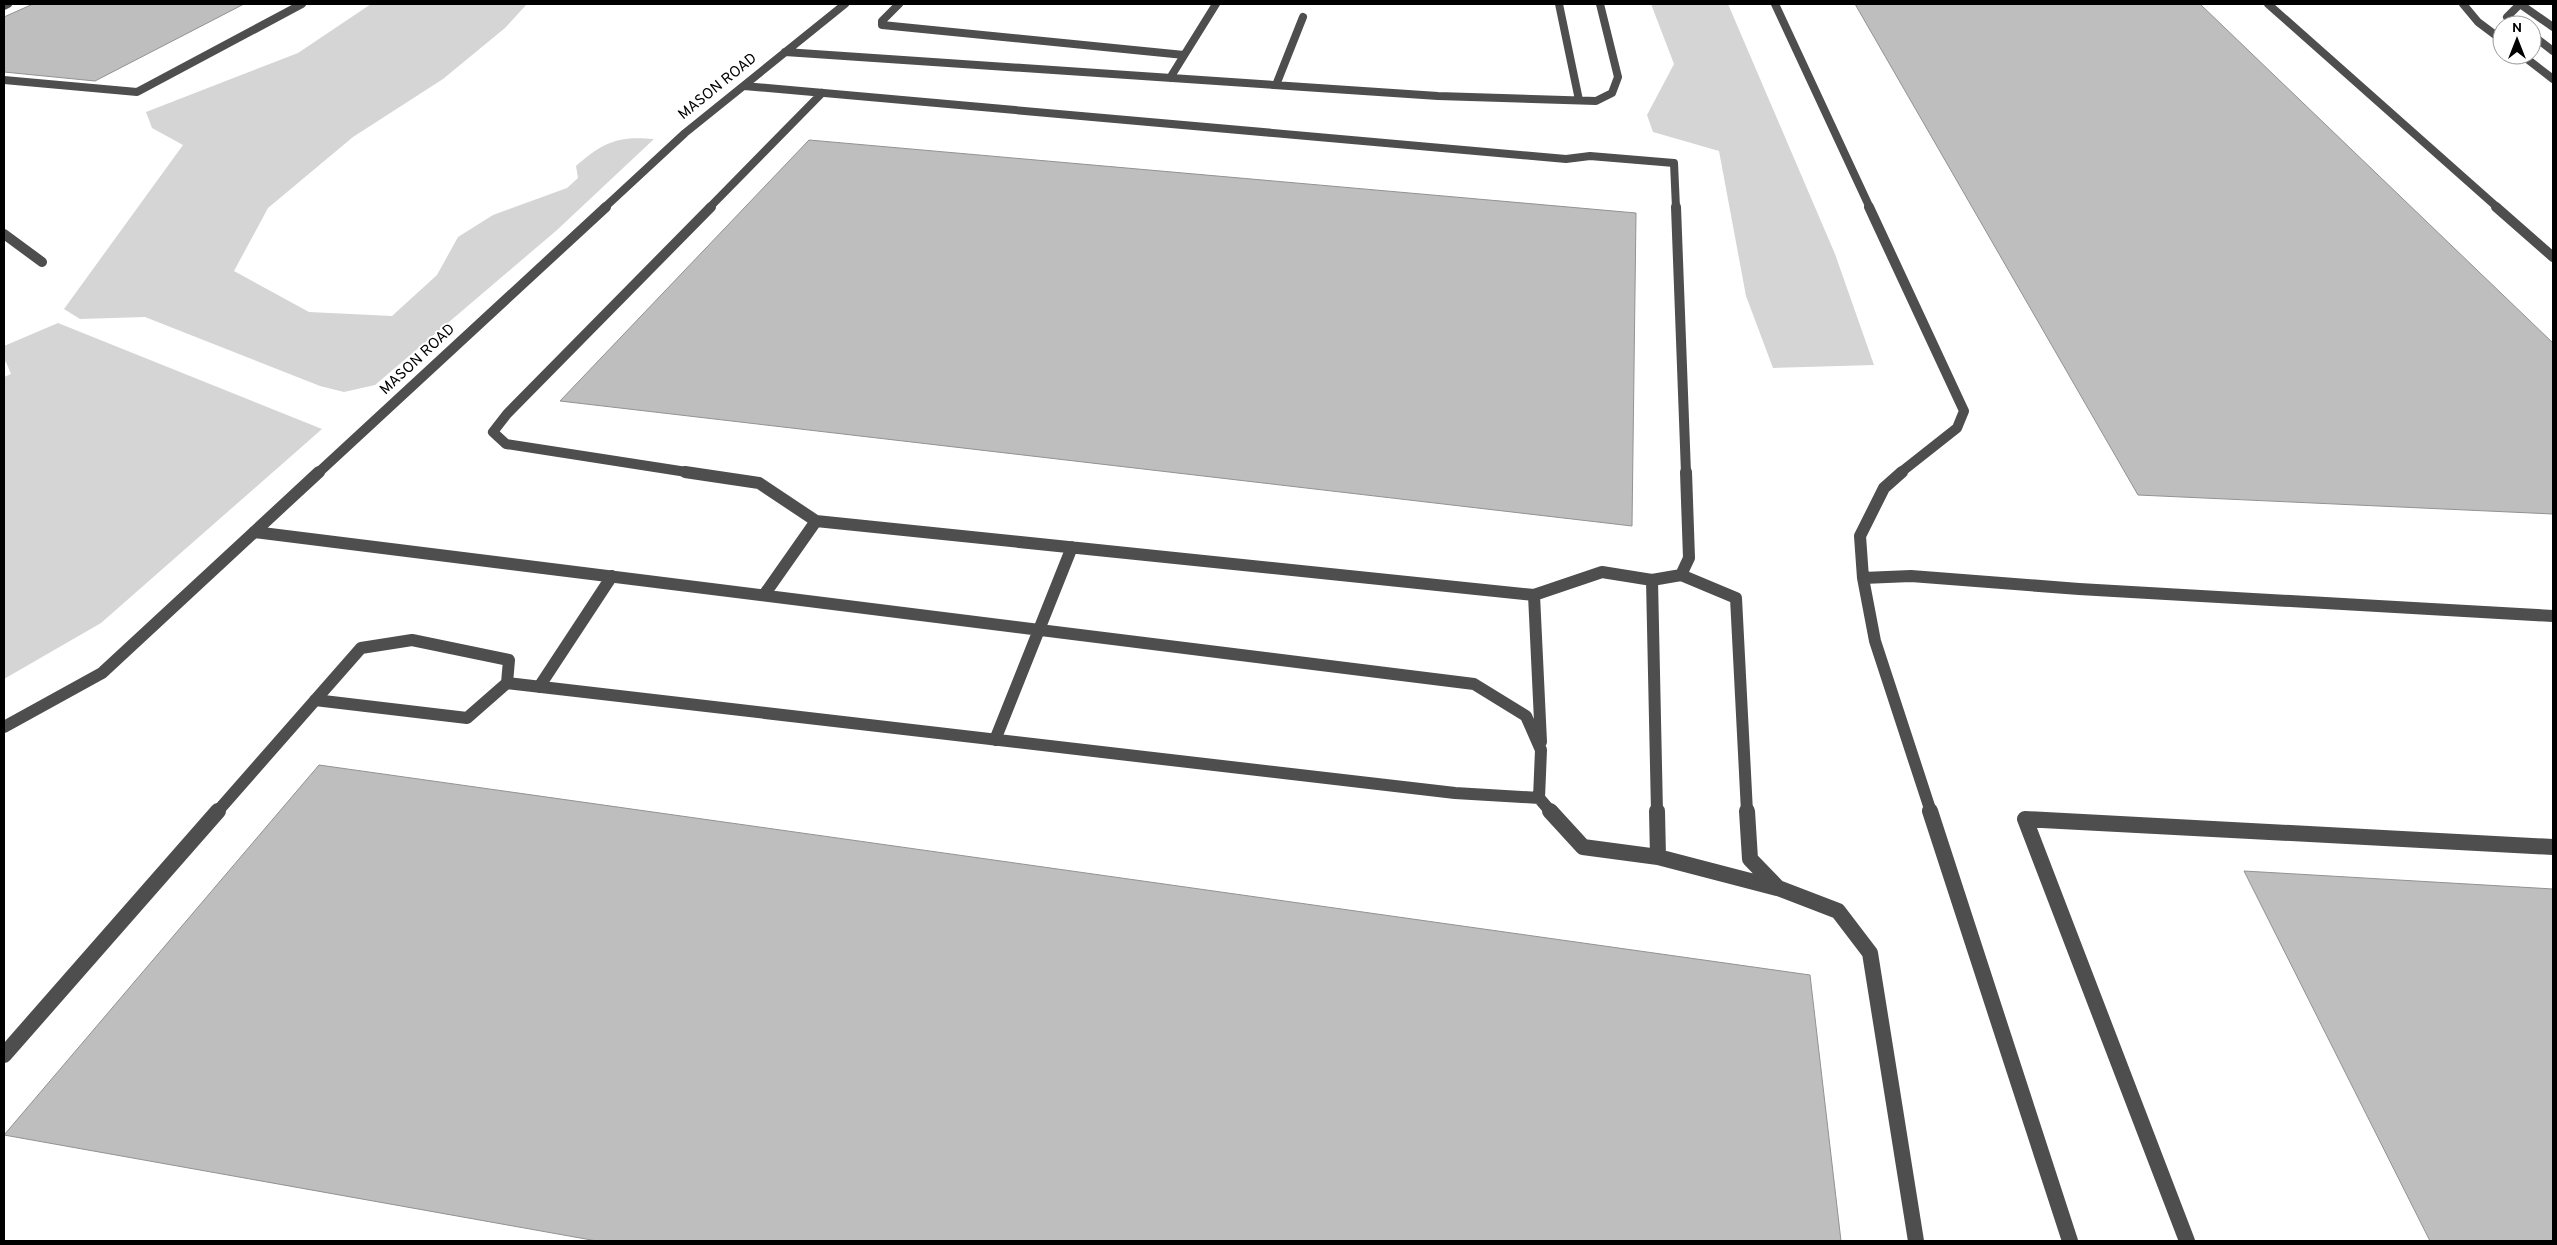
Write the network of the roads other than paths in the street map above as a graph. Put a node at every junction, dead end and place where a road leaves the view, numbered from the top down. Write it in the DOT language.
graph roads {
  1 [pos="8,4"];
  2 [pos="302,4"];
  3 [pos="845,4"];
  4 [pos="899,4"];
  5 [pos="1216,4"];
  6 [pos="1559,4"];
  7 [pos="1600,4"];
  8 [pos="1775,4"];
  9 [pos="2268,4"];
  10 [pos="2463,4"];
  11 [pos="4,6"];
  12 [pos="2509,15"];
  13 [pos="2536,15"];
  14 [pos="1303,17"];
  15 [pos="2542,19"];
  16 [pos="2553,27"];
  17 [pos="2492,32"];
  18 [pos="2542,43"];
  19 [pos="2553,51"];
  20 [pos="785,52"];
  21 [pos="1184,55"];
  22 [pos="2535,65"];
  23 [pos="1170,78"];
  24 [pos="2553,79"];
  25 [pos="4,80"];
  26 [pos="1276,85"];
  27 [pos="744,86"];
  28 [pos="822,93"];
  29 [pos="1579,100"];
  30 [pos="4,234"];
  31 [pos="2553,257"];
  32 [pos="42,262"];
  33 [pos="816,521"];
  34 [pos="254,532"];
  35 [pos="1072,548"];
  36 [pos="1681,575"];
  37 [pos="612,576"];
  38 [pos="1863,578"];
  39 [pos="1652,580"];
  40 [pos="1534,595"];
  41 [pos="764,596"];
  42 [pos="2553,616"];
  43 [pos="1041,629"];
  44 [pos="507,683"];
  45 [pos="539,687"];
  46 [pos="316,700"];
  47 [pos="4,727"];
  48 [pos="995,740"];
  49 [pos="1541,750"];
  50 [pos="1540,798"];
  51 [pos="2553,847"];
  52 [pos="1658,857"];
  53 [pos="1778,888"];
  54 [pos="4,1055"];
  55 [pos="1916,1241"];
  56 [pos="2070,1241"];
  57 [pos="2187,1241"];
  1 -- 11 [label="street"];
  2 -- 25 [label="street"];
  3 -- 20 [label="street, MASON ROAD"];
  4 -- 21 [label="street"];
  5 -- 21 [label="street"];
  6 -- 29 [label="street"];
  7 -- 29 [label="street"];
  8 -- 38 [label="street"];
  9 -- 31 [label="street"];
  10 -- 17 [label="street"];
  12 -- 13 [label="street"];
  14 -- 26 [label="street"];
  15 -- 16 [label="street"];
  18 -- 19 [label="street"];
  20 -- 23 [label="street"];
  20 -- 27 [label="street, MASON ROAD"];
  21 -- 23 [label="street"];
  22 -- 24 [label="street"];
  23 -- 26 [label="street"];
  26 -- 29 [label="street"];
  27 -- 28 [label="street"];
  27 -- 34 [label="street, MASON ROAD"];
  28 -- 33 [label="street"];
  28 -- 36 [label="street"];
  30 -- 32 [label="street"];
  33 -- 35 [label="street"];
  33 -- 41 [label="street"];
  34 -- 37 [label="street"];
  34 -- 47 [label="street, MASON ROAD"];
  35 -- 40 [label="street"];
  35 -- 43 [label="street"];
  36 -- 39 [label="street"];
  36 -- 53 [label="street"];
  37 -- 41 [label="street"];
  37 -- 45 [label="street"];
  38 -- 42 [label="street"];
  38 -- 56 [label="street"];
  39 -- 40 [label="street"];
  39 -- 52 [label="street"];
  40 -- 49 [label="street"];
  41 -- 43 [label="street"];
  43 -- 48 [label="street"];
  43 -- 49 [label="street"];
  44 -- 45 [label="street"];
  44 -- 46 [label="street"];
  44 -- 46 [label="street"];
  45 -- 48 [label="street"];
  46 -- 54 [label="street"];
  48 -- 50 [label="street"];
  49 -- 50 [label="street"];
  50 -- 52 [label="street"];
  51 -- 57 [label="street"];
  52 -- 53 [label="street"];
  53 -- 55 [label="street"];
}
